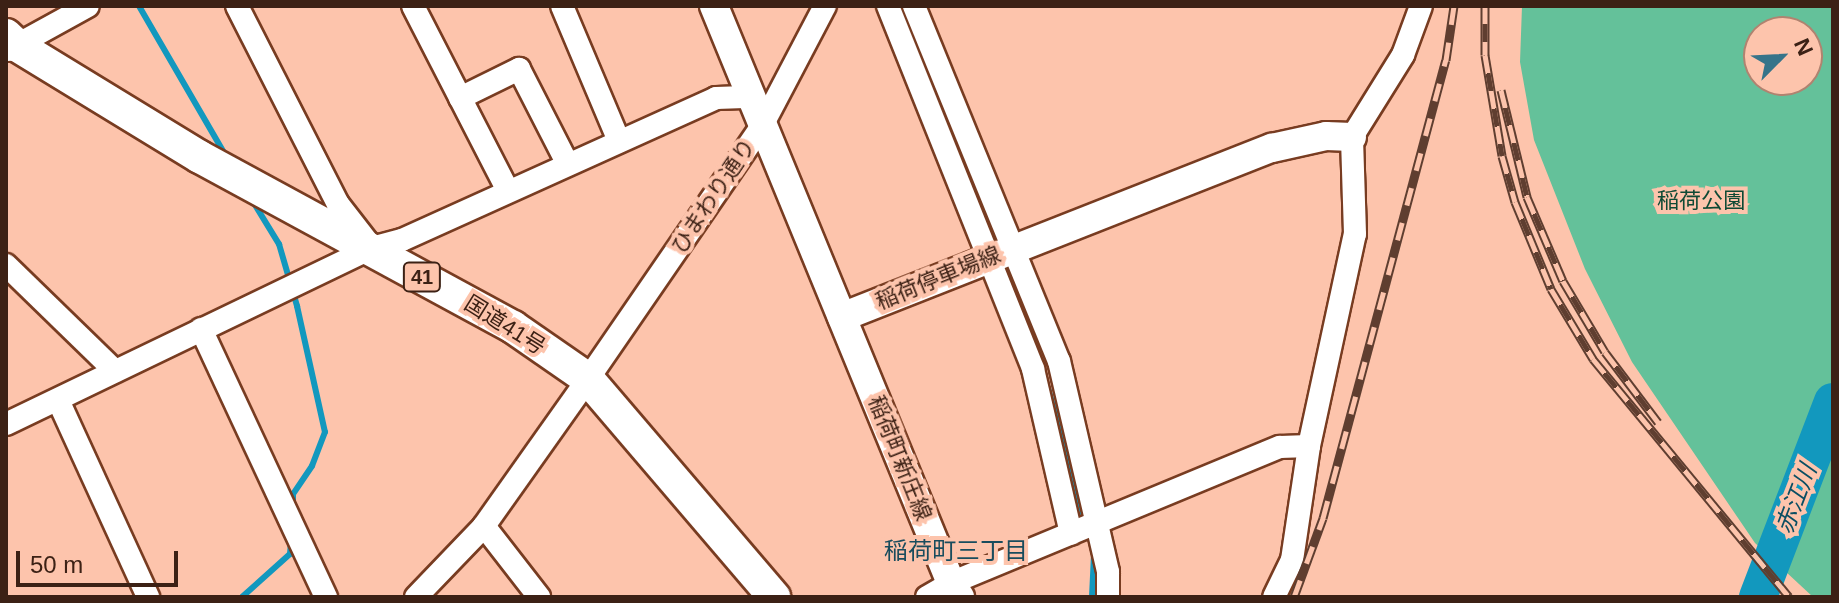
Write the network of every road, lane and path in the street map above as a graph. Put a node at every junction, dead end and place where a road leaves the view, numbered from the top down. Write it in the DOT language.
graph roads {
  1 [pos="88,6"];
  2 [pos="237,6"];
  3 [pos="413,6"];
  4 [pos="562,6"];
  5 [pos="714,6"];
  6 [pos="825,6"];
  7 [pos="888,6"];
  8 [pos="914,6"];
  9 [pos="1421,6"];
  10 [pos="10,44"];
  11 [pos="752,97"];
  12 [pos="460,98"];
  13 [pos="763,124"];
  14 [pos="1352,137"];
  15 [pos="619,141"];
  16 [pos="567,163"];
  17 [pos="508,191"];
  18 [pos="372,248"];
  19 [pos="999,253"];
  20 [pos="6,265"];
  21 [pos="842,317"];
  22 [pos="201,329"];
  23 [pos="115,371"];
  24 [pos="588,379"];
  25 [pos="58,400"];
  26 [pos="6,424"];
  27 [pos="1309,446"];
  28 [pos="1096,524"];
  29 [pos="484,526"];
  30 [pos="1071,534"];
  31 [pos="946,592"];
  32 [pos="148,597"];
  33 [pos="326,597"];
  34 [pos="416,597"];
  35 [pos="539,597"];
  36 [pos="774,597"];
  37 [pos="1108,597"];
  38 [pos="1274,597"];
  1 -- 10 [label="street"];
  2 -- 18 [label="street"];
  3 -- 12 [label="street"];
  4 -- 15 [label="street"];
  5 -- 11 [label="main road"];
  6 -- 13 [label="street, ひまわり通り"];
  7 -- 19 [label="street"];
  8 -- 19 [label="street"];
  9 -- 14 [label="street"];
  10 -- 18 [label="highway, 国道41号 / 41"];
  11 -- 13 [label="main road"];
  11 -- 15 [label="street"];
  12 -- 16 [label="street"];
  12 -- 17 [label="street"];
  13 -- 21 [label="main road"];
  13 -- 24 [label="street, ひまわり通り"];
  14 -- 19 [label="main road, 稲荷停車場線"];
  14 -- 27 [label="street"];
  15 -- 16 [label="street"];
  16 -- 17 [label="street"];
  17 -- 18 [label="street"];
  18 -- 22 [label="street"];
  18 -- 24 [label="highway, 国道41号 / 41"];
  19 -- 21 [label="main road, 稲荷停車場線"];
  19 -- 28 [label="street"];
  19 -- 30 [label="street"];
  20 -- 23 [label="street"];
  21 -- 31 [label="main road, 稲荷町新庄線"];
  22 -- 23 [label="street"];
  22 -- 33 [label="street"];
  23 -- 25 [label="street"];
  24 -- 29 [label="street, ひまわり通り"];
  24 -- 36 [label="highway, 国道41号 / 41"];
  25 -- 26 [label="street"];
  25 -- 32 [label="street"];
  27 -- 28 [label="street"];
  27 -- 38 [label="street"];
  28 -- 30 [label="street"];
  28 -- 37 [label="street"];
  29 -- 34 [label="street, ひまわり通り"];
  29 -- 35 [label="street"];
  30 -- 31 [label="street"];
}
